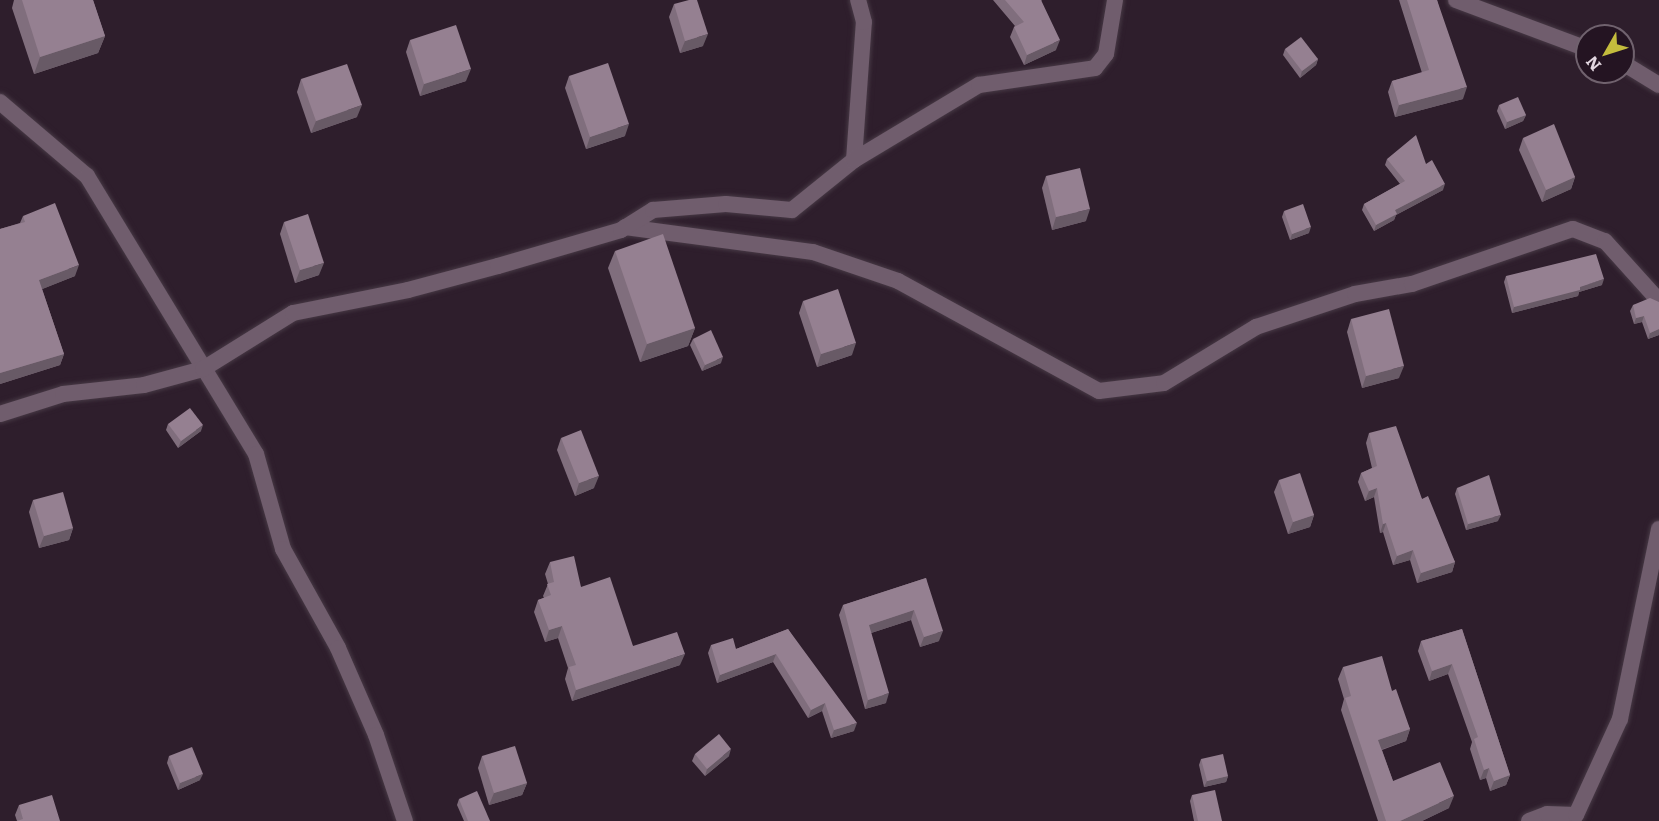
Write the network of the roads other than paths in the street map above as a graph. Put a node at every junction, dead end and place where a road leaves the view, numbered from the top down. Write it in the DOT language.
graph roads {
  1 [pos="858,0"];
  2 [pos="1115,0"];
  3 [pos="1456,0"];
  4 [pos="1575,45"];
  5 [pos="1635,70"];
  6 [pos="1659,85"];
  7 [pos="0,102"];
  8 [pos="854,160"];
  9 [pos="625,227"];
  10 [pos="1659,300"];
  11 [pos="203,369"];
  12 [pos="0,414"];
  13 [pos="1659,530"];
  14 [pos="405,821"];
  15 [pos="1529,821"];
  1 -- 8 [label="street"];
  2 -- 8 [label="street"];
  3 -- 4 [label="street"];
  5 -- 6 [label="street"];
  7 -- 11 [label="street"];
  8 -- 9 [label="street"];
  9 -- 10 [label="street"];
  9 -- 11 [label="street"];
  11 -- 12 [label="street"];
  11 -- 14 [label="street"];
  13 -- 15 [label="street"];
}
